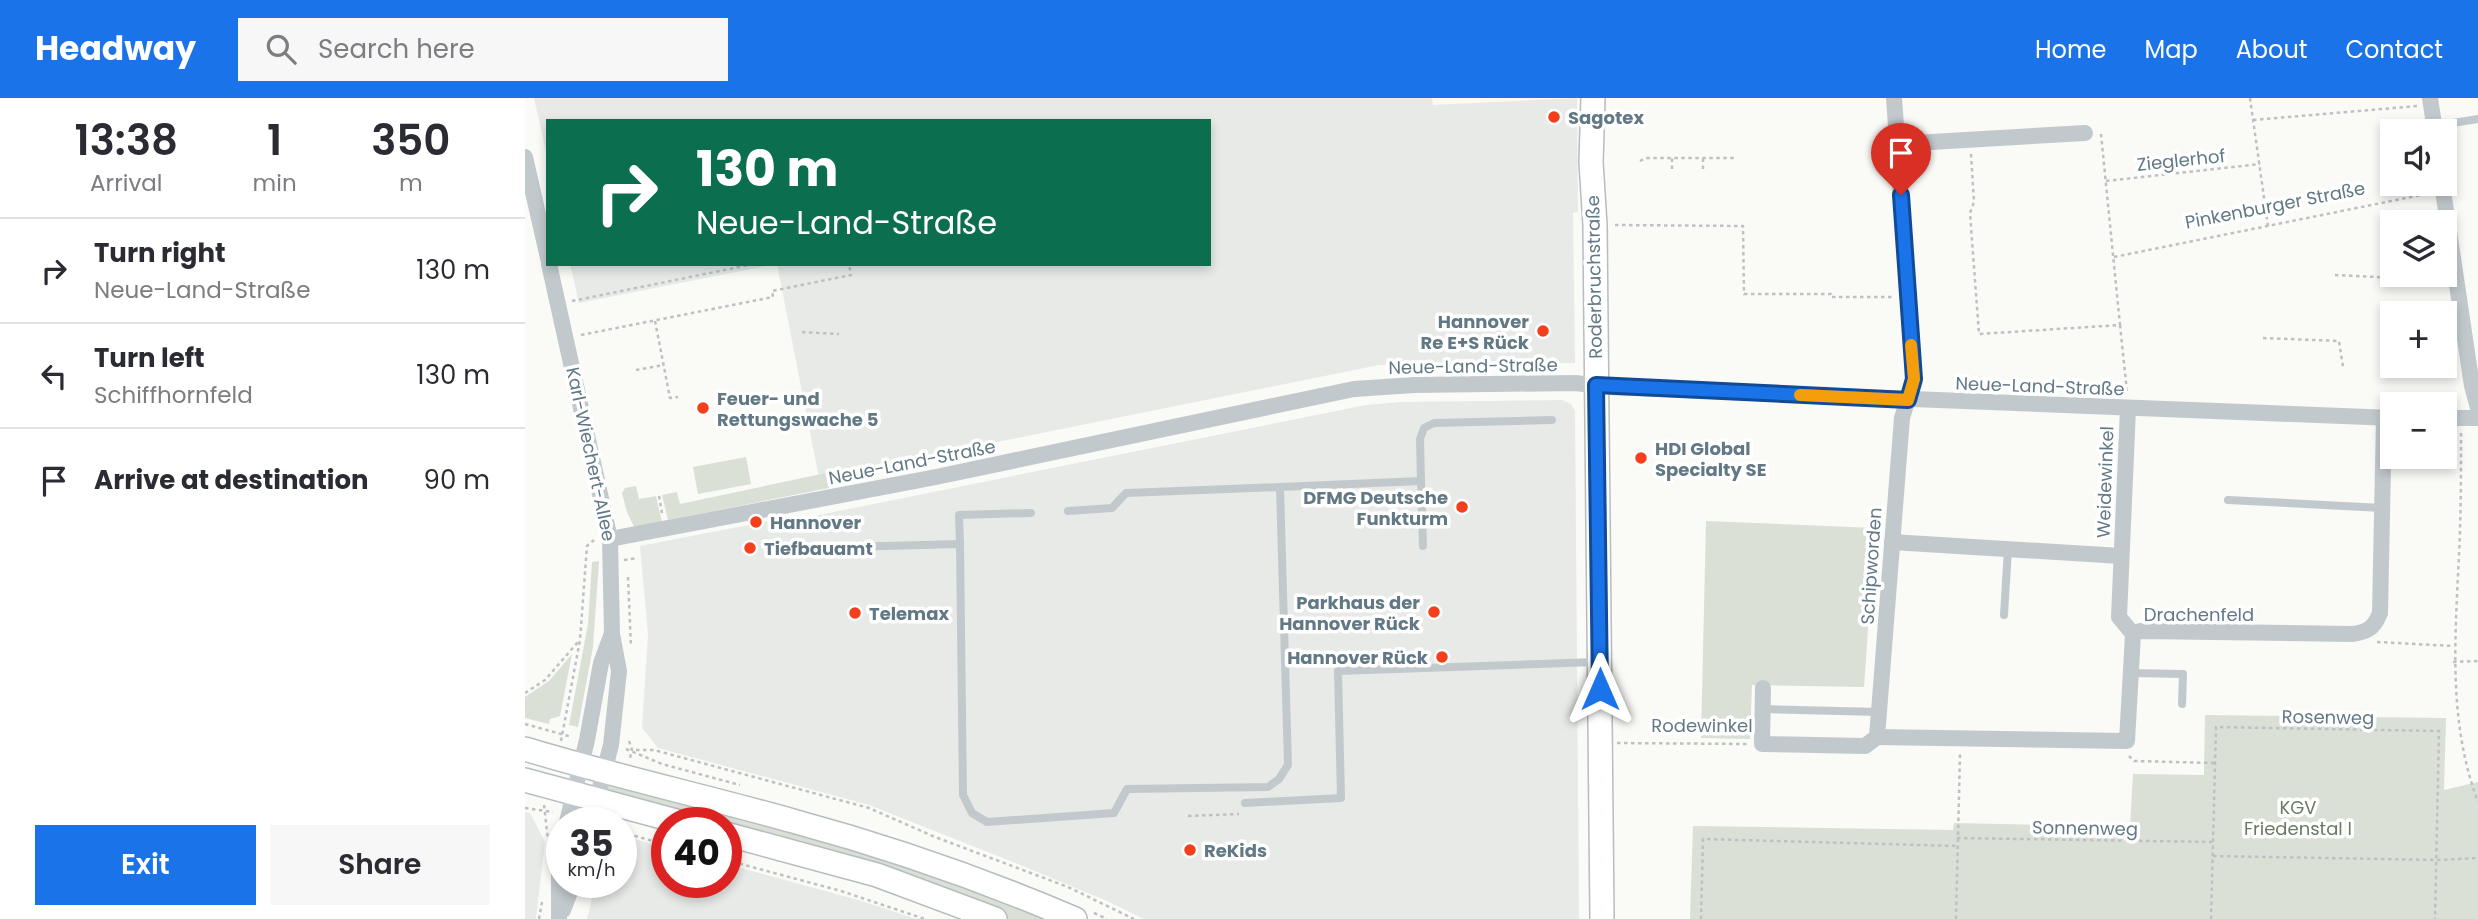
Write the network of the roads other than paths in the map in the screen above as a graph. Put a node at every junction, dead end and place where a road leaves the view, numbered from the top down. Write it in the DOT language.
graph roads {
  1 [pos="1593,98"];
  2 [pos="1894,98"];
  3 [pos="2430,101"];
  4 [pos="2433,119"];
  5 [pos="2478,119"];
  6 [pos="2457,124"];
  7 [pos="2085,133"];
  8 [pos="1897,144"];
  9 [pos="525,157"];
  10 [pos="2444,196"];
  11 [pos="546,249"];
  12 [pos="549,266"];
  13 [pos="1596,385"];
  14 [pos="1908,400"];
  15 [pos="2478,408"];
  16 [pos="2128,409"];
  17 [pos="2380,418"];
  18 [pos="1552,420"];
  19 [pos="2385,469"];
  20 [pos="1421,481"];
  21 [pos="1280,488"];
  22 [pos="2228,500"];
  23 [pos="2382,508"];
  24 [pos="1068,511"];
  25 [pos="1031,513"];
  26 [pos="610,539"];
  27 [pos="1892,542"];
  28 [pos="960,544"];
  29 [pos="1423,546"];
  30 [pos="847,547"];
  31 [pos="2008,549"];
  32 [pos="2121,556"];
  33 [pos="2004,615"];
  34 [pos="612,634"];
  35 [pos="2133,634"];
  36 [pos="1599,662"];
  37 [pos="2130,673"];
  38 [pos="1763,688"];
  39 [pos="2182,704"];
  40 [pos="1763,709"];
  41 [pos="1879,712"];
  42 [pos="1877,737"];
  43 [pos="525,749"];
  44 [pos="581,765"];
  45 [pos="605,772"];
  46 [pos="525,780"];
  47 [pos="574,795"];
  48 [pos="1245,803"];
  49 [pos="571,807"];
  50 [pos="588,807"];
  51 [pos="595,807"];
  52 [pos="742,838"];
  53 [pos="559,898"];
  54 [pos="568,898"];
  55 [pos="559,919"];
  56 [pos="995,919"];
  57 [pos="1075,919"];
  58 [pos="1602,919"];
  1 -- 13 [label="main road, Roderbruchstraße"];
  2 -- 8 [label="street, Schipworden"];
  3 -- 4 [label="street"];
  5 -- 6 [label="lane"];
  7 -- 8 [label="street"];
  8 -- 14 [label="street, Schipworden"];
  9 -- 11 [label="street"];
  10 -- 15 [label="street"];
  12 -- 26 [label="street, Karl-Wiechert-Allee"];
  13 -- 14 [label="street, Neue-Land-Straße"];
  13 -- 26 [label="street, Neue-Land-Straße"];
  13 -- 36 [label="main road, Roderbruchstraße"];
  14 -- 16 [label="street, Neue-Land-Straße"];
  14 -- 27 [label="street, Schipworden"];
  16 -- 17 [label="street, Neue-Land-Straße"];
  16 -- 32 [label="street, Weidewinkel"];
  18 -- 20 [label="lane"];
  19 -- 23 [label="street"];
  20 -- 21 [label="lane"];
  20 -- 29 [label="lane"];
  21 -- 24 [label="lane"];
  21 -- 28 [label="lane"];
  22 -- 23 [label="lane"];
  23 -- 35 [label="street, Drachenfeld"];
  25 -- 28 [label="lane"];
  26 -- 34 [label="street, Karl-Wiechert-Allee"];
  27 -- 31 [label="street, Weidewinkel"];
  27 -- 41 [label="street, Schipworden"];
  28 -- 30 [label="lane"];
  31 -- 32 [label="street, Weidewinkel"];
  31 -- 33 [label="lane"];
  32 -- 35 [label="street, Weidewinkel"];
  34 -- 44 [label="street"];
  34 -- 45 [label="street, Karl-Wiechert-Allee"];
  35 -- 37 [label="street, Drachenfeld"];
  36 -- 48 [label="lane"];
  36 -- 58 [label="main road, Roderbruchstraße"];
  37 -- 39 [label="lane"];
  37 -- 42 [label="street, Drachenfeld"];
  38 -- 40 [label="street, Rodewinkel"];
  40 -- 41 [label="lane"];
  40 -- 42 [label="street, Rodewinkel"];
  41 -- 42 [label="street, Schipworden"];
  43 -- 44 [label="main road"];
  44 -- 45 [label="main road"];
  44 -- 47 [label="street"];
  45 -- 51 [label="street"];
  45 -- 57 [label="main road"];
  46 -- 47 [label="main road"];
  47 -- 49 [label="street"];
  47 -- 50 [label="main road"];
  52 -- 56 [label="main road"];
  53 -- 55 [label="street"];
  54 -- 55 [label="street"];
}
